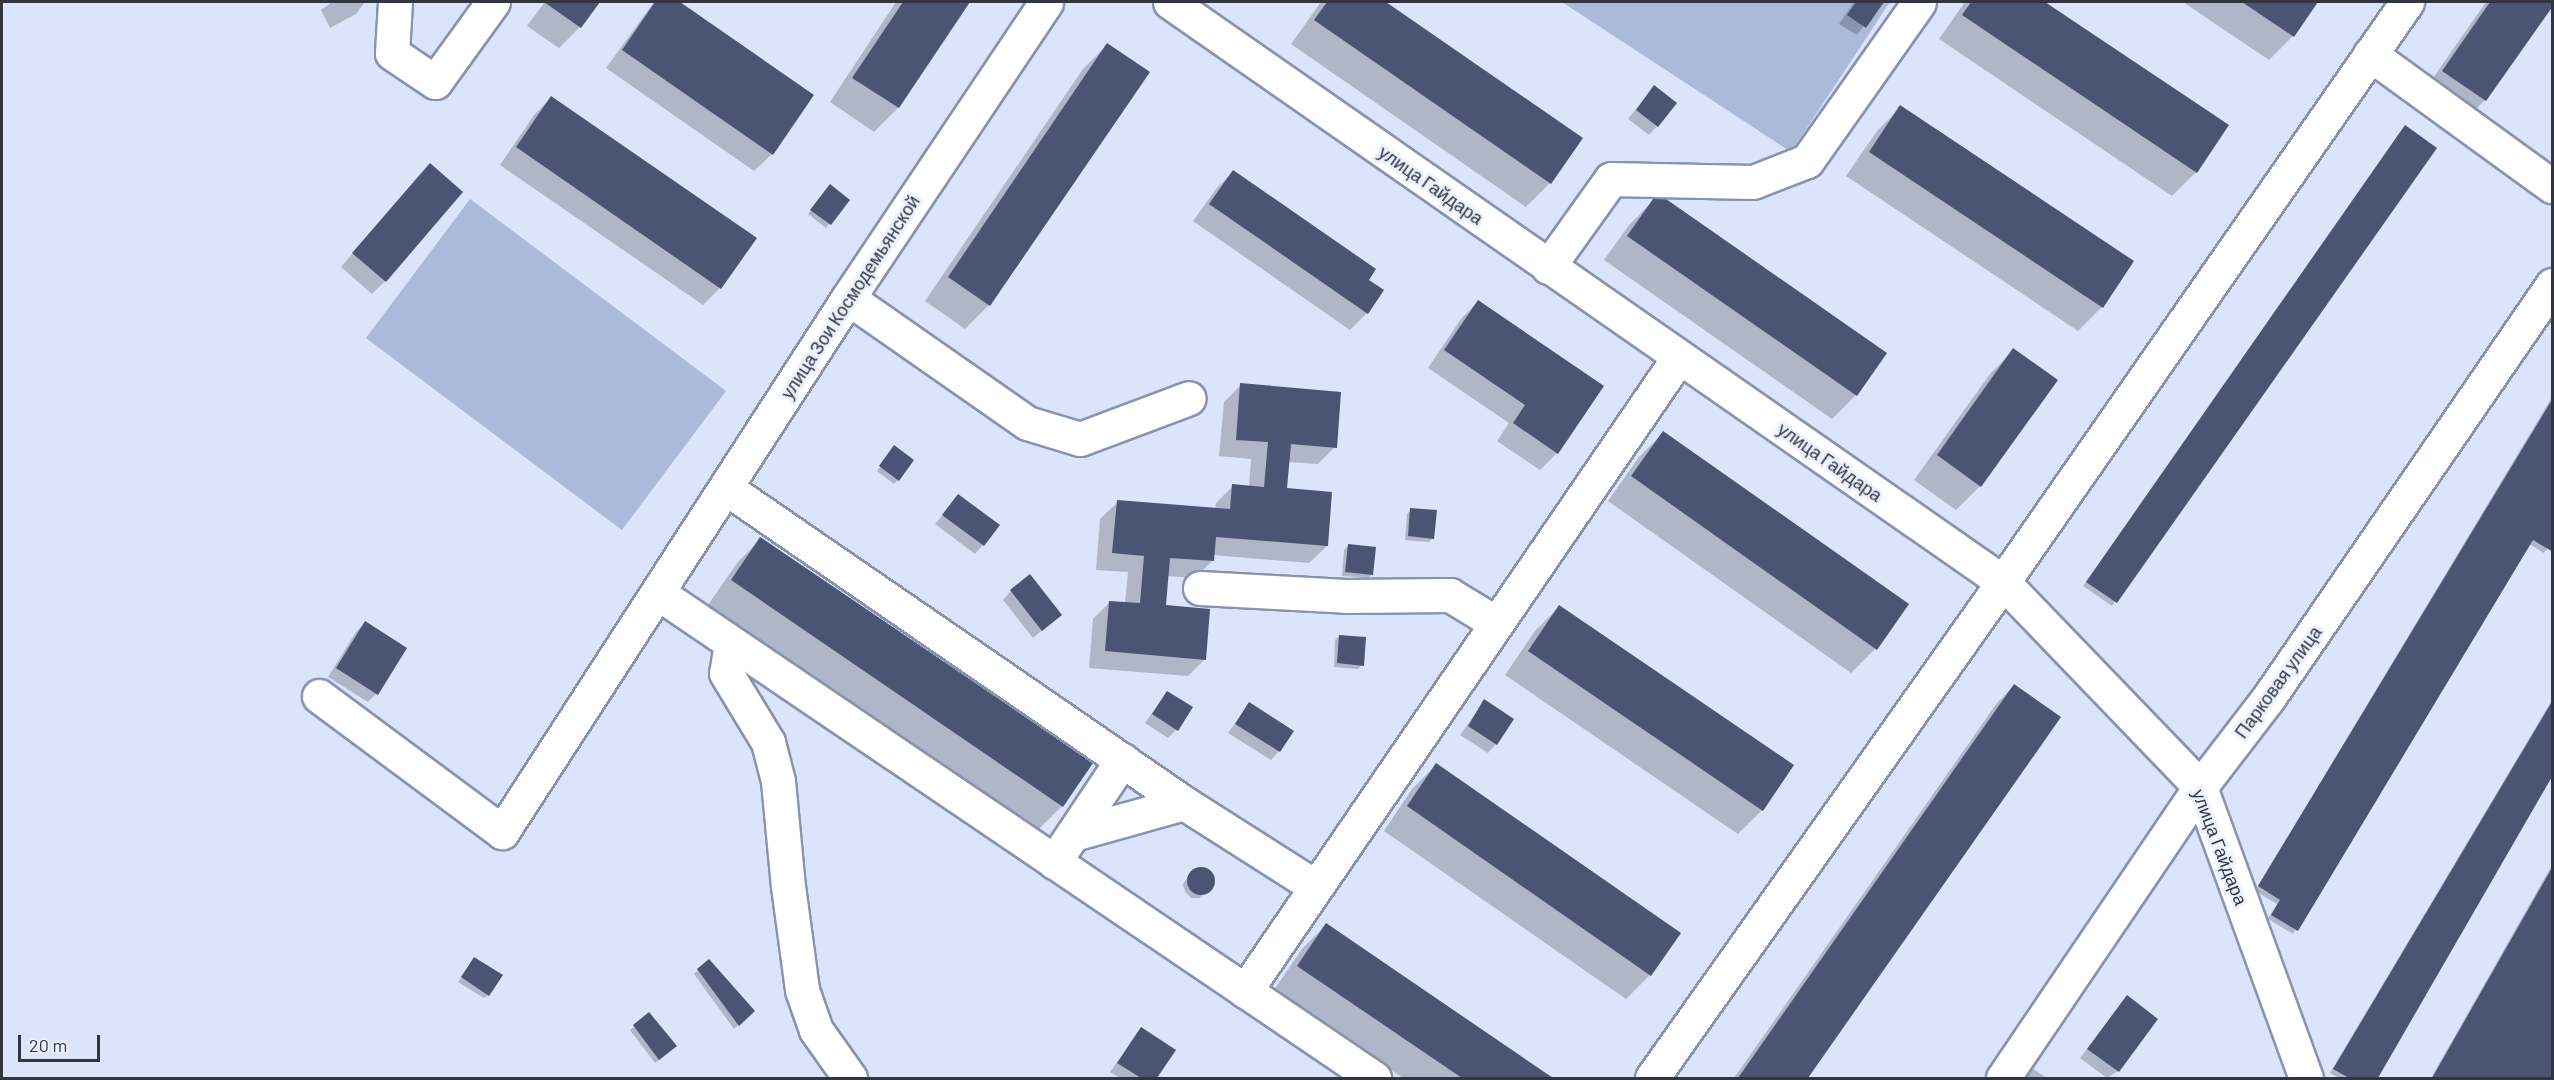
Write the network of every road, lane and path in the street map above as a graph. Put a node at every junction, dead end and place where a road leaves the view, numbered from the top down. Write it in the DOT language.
graph roads {
  1 [pos="395,2"];
  2 [pos="493,2"];
  3 [pos="1046,2"];
  4 [pos="1170,2"];
  5 [pos="1919,2"];
  6 [pos="2407,2"];
  7 [pos="2370,54"];
  8 [pos="2553,186"];
  9 [pos="1548,267"];
  10 [pos="2553,285"];
  11 [pos="848,298"];
  12 [pos="1679,357"];
  13 [pos="1189,398"];
  14 [pos="726,488"];
  15 [pos="2003,582"];
  16 [pos="1200,588"];
  17 [pos="658,594"];
  18 [pos="1496,623"];
  19 [pos="731,643"];
  20 [pos="319,696"];
  21 [pos="1122,760"];
  22 [pos="2200,787"];
  23 [pos="1184,803"];
  24 [pos="1073,834"];
  25 [pos="1054,862"];
  26 [pos="1316,887"];
  27 [pos="1245,991"];
  28 [pos="850,1078"];
  29 [pos="1374,1078"];
  30 [pos="1653,1078"];
  31 [pos="2002,1078"];
  32 [pos="2306,1078"];
  1 -- 2 [label="street"];
  3 -- 11 [label="street, улица Зои Космодемьянской"];
  4 -- 9 [label="street, улица Гайдара"];
  5 -- 9 [label="street"];
  6 -- 7 [label="street"];
  7 -- 8 [label="street"];
  7 -- 15 [label="street"];
  9 -- 12 [label="street, улица Гайдара"];
  10 -- 22 [label="street, Парковая улица"];
  11 -- 13 [label="street"];
  11 -- 14 [label="street, улица Зои Космодемьянской"];
  12 -- 15 [label="street, улица Гайдара"];
  12 -- 18 [label="street"];
  14 -- 17 [label="street, улица Зои Космодемьянской"];
  14 -- 21 [label="street"];
  15 -- 22 [label="street, улица Гайдара"];
  15 -- 30 [label="street"];
  16 -- 18 [label="street"];
  17 -- 19 [label="street"];
  17 -- 20 [label="street, улица Зои Космодемьянской"];
  18 -- 26 [label="street"];
  19 -- 25 [label="street"];
  19 -- 28 [label="street"];
  21 -- 23 [label="street"];
  21 -- 24 [label="street"];
  22 -- 31 [label="street, Парковая улица"];
  22 -- 32 [label="street, улица Гайдара"];
  23 -- 24 [label="street"];
  23 -- 26 [label="street"];
  24 -- 25 [label="street"];
  25 -- 27 [label="street"];
  26 -- 27 [label="street"];
  27 -- 29 [label="street"];
}
